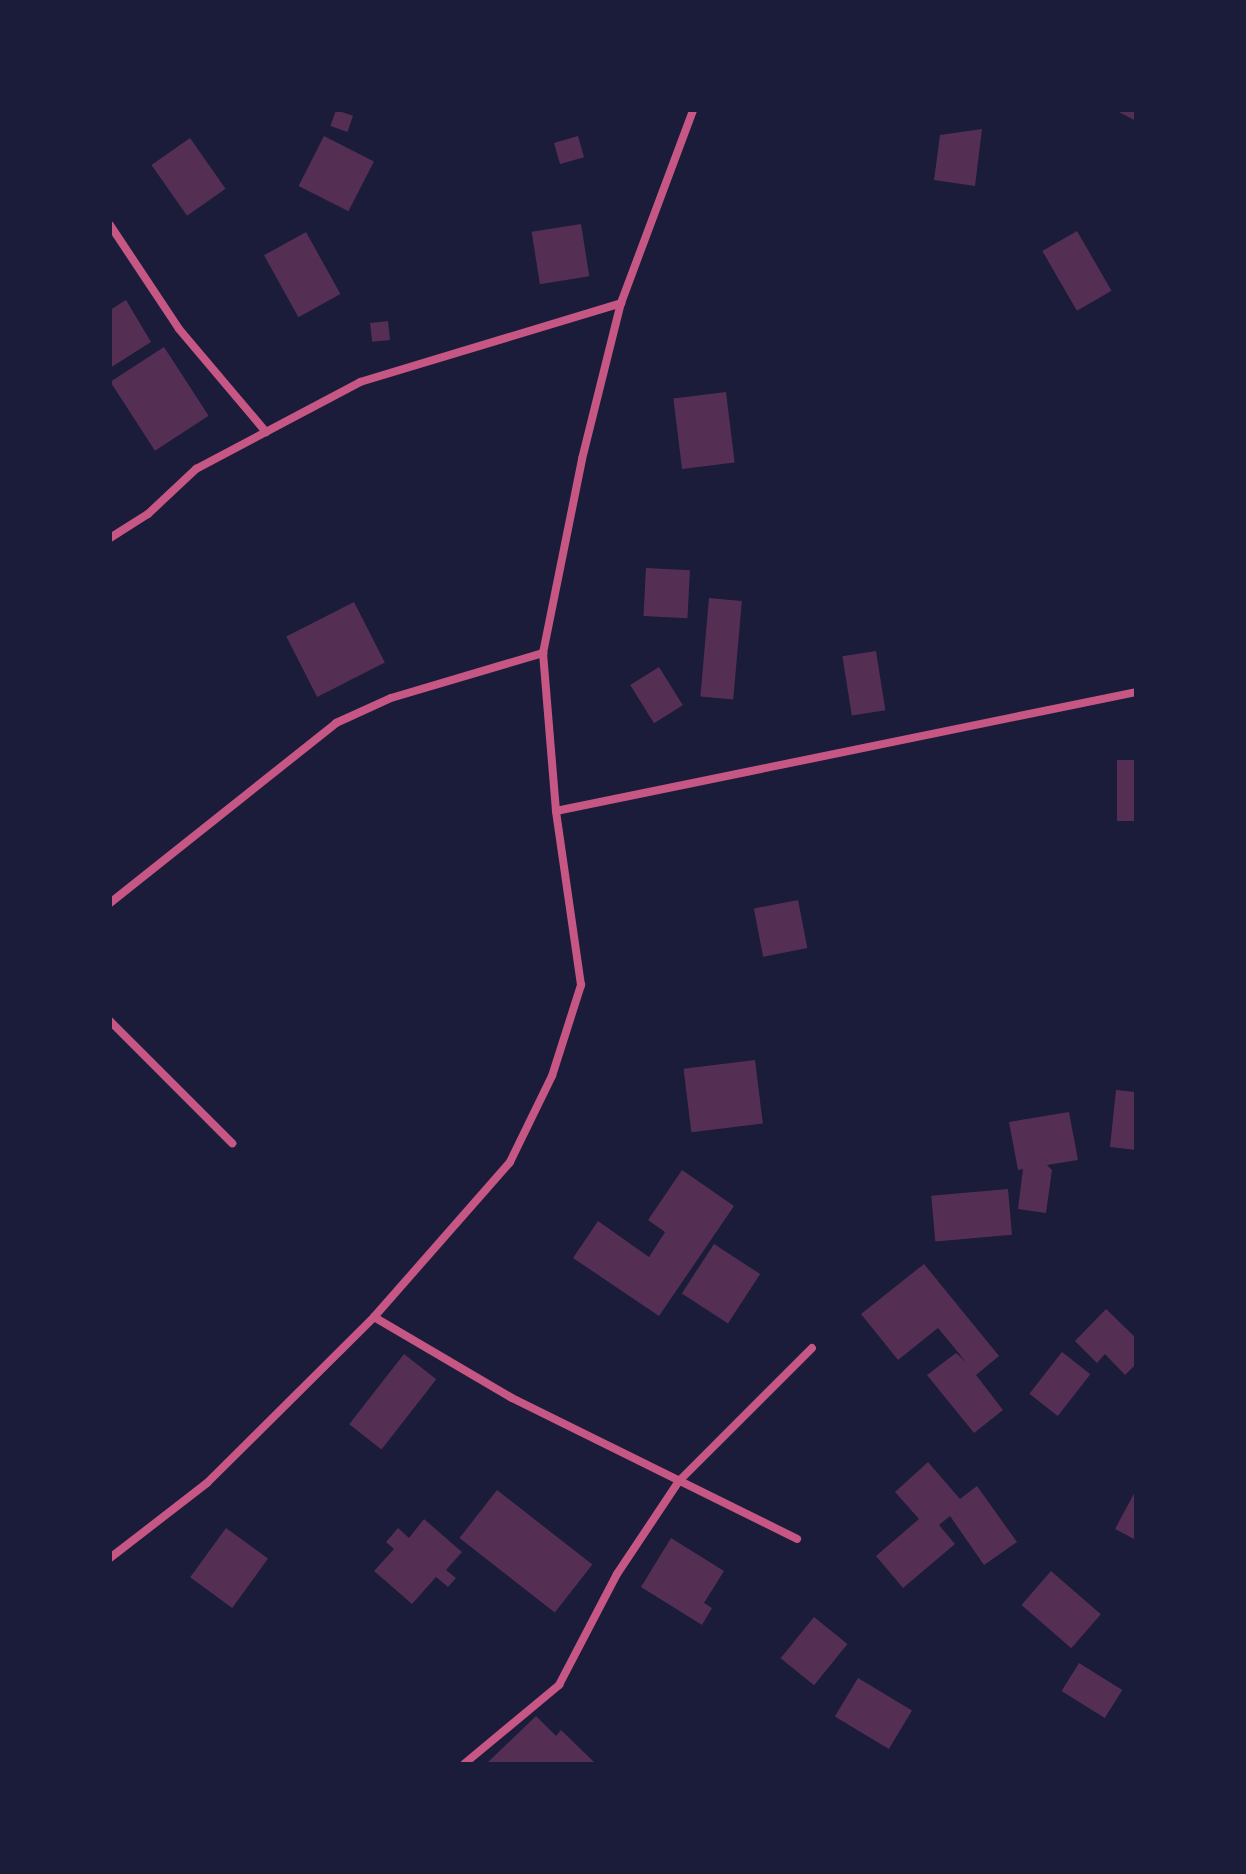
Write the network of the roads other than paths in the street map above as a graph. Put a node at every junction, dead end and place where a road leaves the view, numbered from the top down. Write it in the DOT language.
graph roads {
  1 [pos="693,110"];
  2 [pos="110,225"];
  3 [pos="621,303"];
  4 [pos="266,432"];
  5 [pos="110,538"];
  6 [pos="543,653"];
  7 [pos="1136,692"];
  8 [pos="556,811"];
  9 [pos="110,903"];
  10 [pos="110,1021"];
  11 [pos="232,1143"];
  12 [pos="374,1317"];
  13 [pos="812,1348"];
  14 [pos="679,1481"];
  15 [pos="797,1539"];
  16 [pos="110,1558"];
  17 [pos="464,1764"];
  1 -- 3 [label="street"];
  2 -- 4 [label="street"];
  3 -- 4 [label="street"];
  3 -- 6 [label="street"];
  4 -- 5 [label="street"];
  6 -- 8 [label="street"];
  6 -- 9 [label="street"];
  7 -- 8 [label="street"];
  8 -- 12 [label="street"];
  10 -- 11 [label="street"];
  12 -- 14 [label="street"];
  12 -- 16 [label="street"];
  13 -- 14 [label="street"];
  14 -- 15 [label="street"];
  14 -- 17 [label="street"];
}
